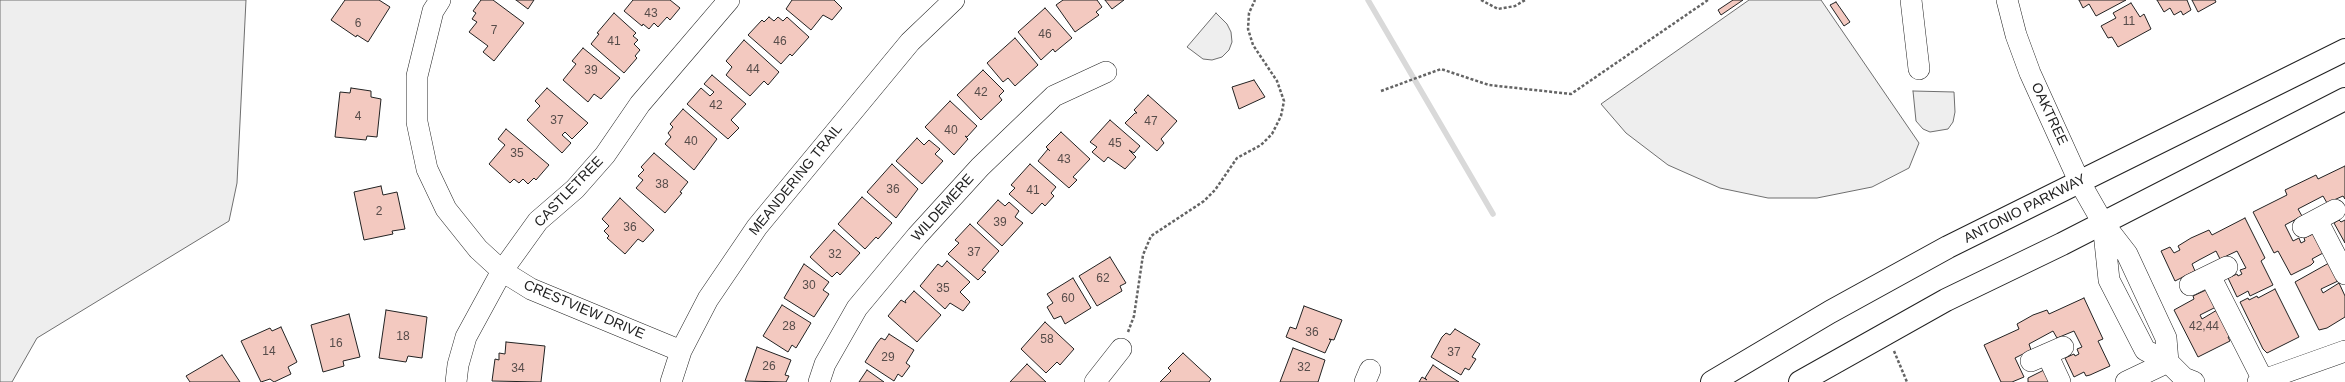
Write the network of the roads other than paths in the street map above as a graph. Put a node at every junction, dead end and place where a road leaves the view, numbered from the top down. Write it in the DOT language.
graph roads {
  1 [pos="440,0"];
  2 [pos="729,0"];
  3 [pos="954,0"];
  4 [pos="1911,0"];
  5 [pos="2007,0"];
  6 [pos="2345,50"];
  7 [pos="1919,68"];
  8 [pos="1106,72"];
  9 [pos="2345,99"];
  10 [pos="2079,181"];
  11 [pos="2335,210"];
  12 [pos="2103,223"];
  13 [pos="502,271"];
  14 [pos="2345,274"];
  15 [pos="2190,285"];
  16 [pos="1121,349"];
  17 [pos="681,351"];
  18 [pos="2345,351"];
  19 [pos="2047,354"];
  20 [pos="2168,362"];
  21 [pos="2261,381"];
  22 [pos="456,382"];
  23 [pos="671,382"];
  24 [pos="819,382"];
  25 [pos="1095,382"];
  26 [pos="1712,382"];
  27 [pos="1800,382"];
  28 [pos="2060,382"];
  29 [pos="2126,382"];
  30 [pos="2194,382"];
  1 -- 13 [label="street, CRESTVIEW DRIVE"];
  2 -- 13 [label="street, CASTLETREE"];
  3 -- 17 [label="street, MEANDERING TRAIL"];
  4 -- 7 [label="street"];
  5 -- 10 [label="street, OAKTREE"];
  6 -- 10 [label="main road, ANTONIO PARKWAY"];
  8 -- 24 [label="street, WILDEMERE"];
  9 -- 12 [label="main road"];
  10 -- 12 [label="street, OAKTREE"];
  10 -- 26 [label="main road, ANTONIO PARKWAY"];
  11 -- 14 [label="street"];
  12 -- 20 [label="street"];
  12 -- 27 [label="main road"];
  13 -- 17 [label="street, CRESTVIEW DRIVE"];
  13 -- 22 [label="street, CASTLETREE"];
  15 -- 21 [label="street"];
  16 -- 25 [label="street"];
  17 -- 23 [label="street, MEANDERING TRAIL"];
  18 -- 21 [label="street"];
  19 -- 28 [label="street"];
  20 -- 29 [label="street"];
  20 -- 30 [label="street"];
}
